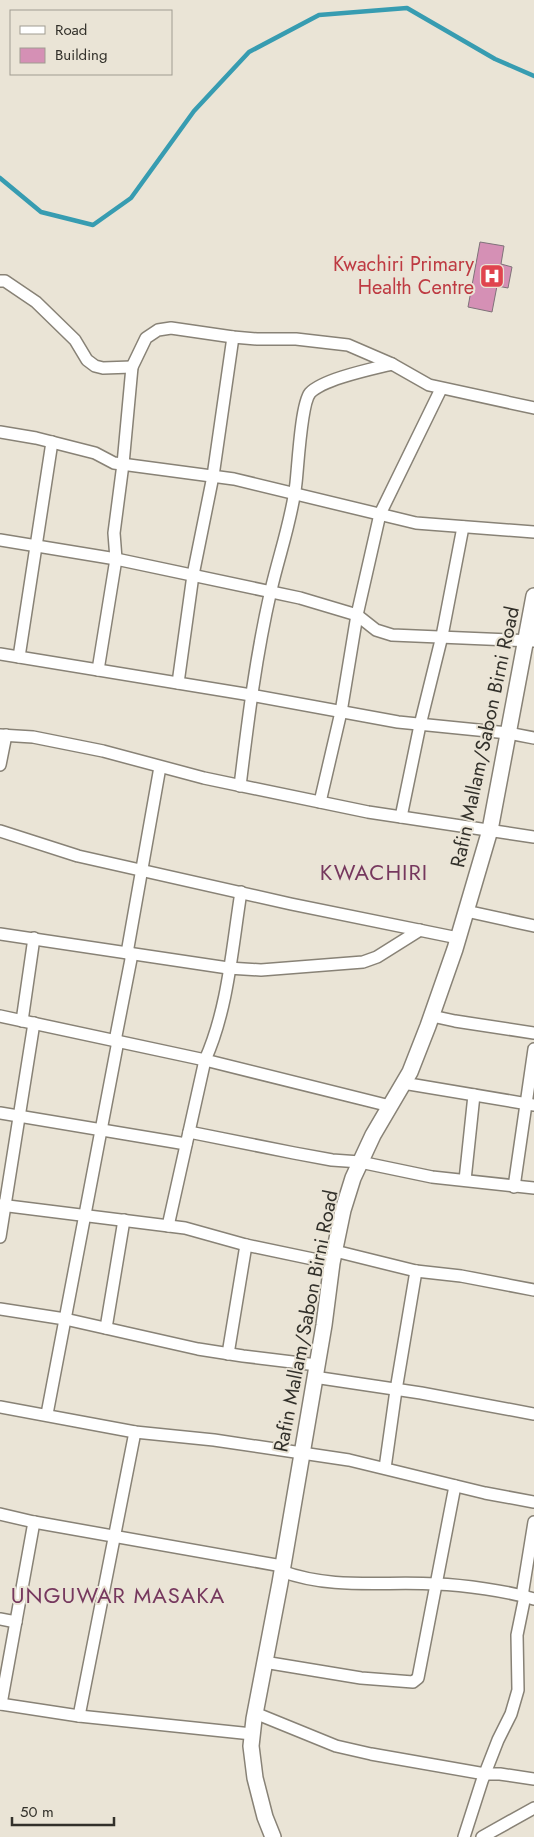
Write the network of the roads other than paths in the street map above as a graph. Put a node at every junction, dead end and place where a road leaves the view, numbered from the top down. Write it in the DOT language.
graph roads {
  1 [pos="0,281"];
  2 [pos="233,337"];
  3 [pos="392,364"];
  4 [pos="132,366"];
  5 [pos="441,389"];
  6 [pos="534,408"];
  7 [pos="0,432"];
  8 [pos="52,442"];
  9 [pos="123,464"];
  10 [pos="213,476"];
  11 [pos="295,493"];
  12 [pos="380,514"];
  13 [pos="463,527"];
  14 [pos="534,532"];
  15 [pos="0,540"];
  16 [pos="36,546"];
  17 [pos="116,559"];
  18 [pos="193,575"];
  19 [pos="270,592"];
  20 [pos="534,596"];
  21 [pos="357,615"];
  22 [pos="442,636"];
  23 [pos="530,641"];
  24 [pos="0,654"];
  25 [pos="19,657"];
  26 [pos="98,670"];
  27 [pos="178,683"];
  28 [pos="251,695"];
  29 [pos="341,712"];
  30 [pos="420,725"];
  31 [pos="508,733"];
  32 [pos="3,735"];
  33 [pos="534,738"];
  34 [pos="0,765"];
  35 [pos="160,767"];
  36 [pos="240,786"];
  37 [pos="320,802"];
  38 [pos="401,817"];
  39 [pos="490,830"];
  40 [pos="0,832"];
  41 [pos="534,837"];
  42 [pos="143,870"];
  43 [pos="241,892"];
  44 [pos="466,912"];
  45 [pos="534,926"];
  46 [pos="420,930"];
  47 [pos="0,934"];
  48 [pos="34,938"];
  49 [pos="458,938"];
  50 [pos="130,953"];
  51 [pos="228,968"];
  52 [pos="0,1016"];
  53 [pos="432,1016"];
  54 [pos="22,1021"];
  55 [pos="34,1023"];
  56 [pos="534,1033"];
  57 [pos="117,1041"];
  58 [pos="534,1049"];
  59 [pos="205,1060"];
  60 [pos="403,1083"];
  61 [pos="474,1095"];
  62 [pos="530,1104"];
  63 [pos="390,1106"];
  64 [pos="0,1113"];
  65 [pos="18,1115"];
  66 [pos="102,1129"];
  67 [pos="189,1132"];
  68 [pos="186,1144"];
  69 [pos="360,1162"];
  70 [pos="465,1180"];
  71 [pos="514,1187"];
  72 [pos="534,1188"];
  73 [pos="2,1205"];
  74 [pos="86,1215"];
  75 [pos="124,1220"];
  76 [pos="168,1226"];
  77 [pos="0,1237"];
  78 [pos="246,1245"];
  79 [pos="334,1257"];
  80 [pos="416,1271"];
  81 [pos="534,1290"];
  82 [pos="0,1309"];
  83 [pos="66,1319"];
  84 [pos="106,1328"];
  85 [pos="228,1354"];
  86 [pos="316,1371"];
  87 [pos="396,1390"];
  88 [pos="0,1407"];
  89 [pos="47,1414"];
  90 [pos="534,1414"];
  91 [pos="135,1432"];
  92 [pos="301,1453"];
  93 [pos="385,1468"];
  94 [pos="455,1486"];
  95 [pos="534,1502"];
  96 [pos="0,1514"];
  97 [pos="34,1522"];
  98 [pos="534,1522"];
  99 [pos="115,1536"];
  100 [pos="282,1568"];
  101 [pos="436,1584"];
  102 [pos="527,1597"];
  103 [pos="0,1619"];
  104 [pos="16,1622"];
  105 [pos="264,1662"];
  106 [pos="1,1704"];
  107 [pos="255,1713"];
  108 [pos="79,1716"];
  109 [pos="252,1734"];
  110 [pos="484,1774"];
  111 [pos="534,1779"];
  112 [pos="534,1808"];
  113 [pos="273,1837"];
  114 [pos="464,1837"];
  115 [pos="482,1837"];
  1 -- 4 [label="street"];
  2 -- 3 [label="street"];
  2 -- 4 [label="street"];
  2 -- 10 [label="street"];
  3 -- 5 [label="street"];
  3 -- 11 [label="street"];
  4 -- 9 [label="street"];
  5 -- 6 [label="street"];
  5 -- 12 [label="street"];
  7 -- 8 [label="street"];
  8 -- 9 [label="street"];
  8 -- 16 [label="street"];
  9 -- 10 [label="street"];
  9 -- 17 [label="street"];
  10 -- 11 [label="street"];
  10 -- 18 [label="street"];
  11 -- 12 [label="street"];
  11 -- 19 [label="street"];
  12 -- 13 [label="street"];
  12 -- 21 [label="street"];
  13 -- 14 [label="street"];
  13 -- 22 [label="street"];
  15 -- 16 [label="street"];
  16 -- 17 [label="street"];
  16 -- 25 [label="street"];
  17 -- 18 [label="street"];
  17 -- 26 [label="street"];
  18 -- 19 [label="street"];
  18 -- 27 [label="street"];
  19 -- 21 [label="street"];
  19 -- 28 [label="street"];
  20 -- 23 [label="street, Rafin Mallam/Sabon Birni Road"];
  21 -- 22 [label="street"];
  21 -- 29 [label="street"];
  22 -- 23 [label="street"];
  22 -- 30 [label="street"];
  23 -- 31 [label="street, Rafin Mallam/Sabon Birni Road"];
  24 -- 25 [label="street"];
  25 -- 26 [label="street"];
  26 -- 27 [label="street"];
  27 -- 28 [label="street"];
  28 -- 29 [label="street"];
  28 -- 36 [label="street"];
  29 -- 30 [label="street"];
  29 -- 37 [label="street"];
  30 -- 31 [label="street"];
  30 -- 38 [label="street"];
  31 -- 33 [label="street"];
  31 -- 39 [label="street, Rafin Mallam/Sabon Birni Road"];
  32 -- 34 [label="street"];
  32 -- 35 [label="street"];
  35 -- 36 [label="street"];
  35 -- 42 [label="street"];
  36 -- 37 [label="street"];
  37 -- 38 [label="street"];
  38 -- 39 [label="street"];
  39 -- 41 [label="street"];
  39 -- 44 [label="street, Rafin Mallam/Sabon Birni Road"];
  40 -- 42 [label="street"];
  42 -- 43 [label="street"];
  42 -- 50 [label="street"];
  43 -- 46 [label="street"];
  43 -- 51 [label="street"];
  44 -- 45 [label="street"];
  44 -- 49 [label="street, Rafin Mallam/Sabon Birni Road"];
  46 -- 49 [label="street"];
  46 -- 51 [label="street"];
  47 -- 48 [label="street"];
  48 -- 50 [label="street"];
  48 -- 54 [label="street"];
  49 -- 53 [label="street, Rafin Mallam/Sabon Birni Road"];
  50 -- 51 [label="street"];
  50 -- 57 [label="street"];
  51 -- 59 [label="street"];
  52 -- 54 [label="street"];
  53 -- 56 [label="street"];
  53 -- 60 [label="street, Rafin Mallam/Sabon Birni Road"];
  54 -- 55 [label="street"];
  55 -- 57 [label="street"];
  55 -- 65 [label="street"];
  57 -- 59 [label="street"];
  57 -- 66 [label="street"];
  58 -- 62 [label="street"];
  59 -- 63 [label="street"];
  59 -- 67 [label="street"];
  60 -- 61 [label="street"];
  60 -- 63 [label="street, Rafin Mallam/Sabon Birni Road"];
  61 -- 62 [label="street"];
  61 -- 70 [label="street"];
  62 -- 71 [label="street"];
  63 -- 69 [label="street, Rafin Mallam/Sabon Birni Road"];
  64 -- 65 [label="street"];
  65 -- 66 [label="street"];
  65 -- 73 [label="street"];
  66 -- 68 [label="street"];
  66 -- 74 [label="street"];
  67 -- 68 [label="street"];
  67 -- 69 [label="street"];
  68 -- 76 [label="street"];
  69 -- 70 [label="street"];
  69 -- 79 [label="street, Rafin Mallam/Sabon Birni Road"];
  70 -- 71 [label="street"];
  71 -- 72 [label="street"];
  73 -- 74 [label="street"];
  73 -- 77 [label="street"];
  74 -- 75 [label="street"];
  74 -- 83 [label="street"];
  75 -- 76 [label="street"];
  75 -- 84 [label="street"];
  76 -- 78 [label="street"];
  78 -- 79 [label="street"];
  78 -- 85 [label="street"];
  79 -- 80 [label="street"];
  79 -- 86 [label="street, Rafin Mallam/Sabon Birni Road"];
  80 -- 81 [label="street"];
  80 -- 87 [label="street"];
  82 -- 83 [label="street"];
  83 -- 84 [label="street"];
  83 -- 89 [label="street"];
  84 -- 85 [label="street"];
  85 -- 86 [label="street"];
  86 -- 87 [label="street"];
  86 -- 92 [label="street, Rafin Mallam/Sabon Birni Road"];
  87 -- 90 [label="street"];
  87 -- 93 [label="street"];
  88 -- 89 [label="street"];
  89 -- 91 [label="street"];
  91 -- 92 [label="street"];
  91 -- 99 [label="street"];
  92 -- 93 [label="street"];
  92 -- 100 [label="street, Rafin Mallam/Sabon Birni Road"];
  93 -- 94 [label="street"];
  94 -- 95 [label="street"];
  94 -- 101 [label="street"];
  96 -- 97 [label="street"];
  97 -- 99 [label="street"];
  97 -- 104 [label="street"];
  98 -- 102 [label="street"];
  99 -- 100 [label="street"];
  99 -- 108 [label="street"];
  100 -- 101 [label="street"];
  100 -- 105 [label="street, Rafin Mallam/Sabon Birni Road"];
  101 -- 102 [label="street"];
  101 -- 105 [label="street"];
  102 -- 110 [label="street"];
  103 -- 104 [label="street"];
  104 -- 106 [label="street"];
  105 -- 107 [label="street, Rafin Mallam/Sabon Birni Road"];
  106 -- 108 [label="street"];
  107 -- 109 [label="street, Rafin Mallam/Sabon Birni Road"];
  107 -- 110 [label="street"];
  108 -- 109 [label="street"];
  109 -- 113 [label="street, Rafin Mallam/Sabon Birni Road"];
  110 -- 111 [label="street"];
  110 -- 114 [label="street"];
  112 -- 115 [label="street"];
}
